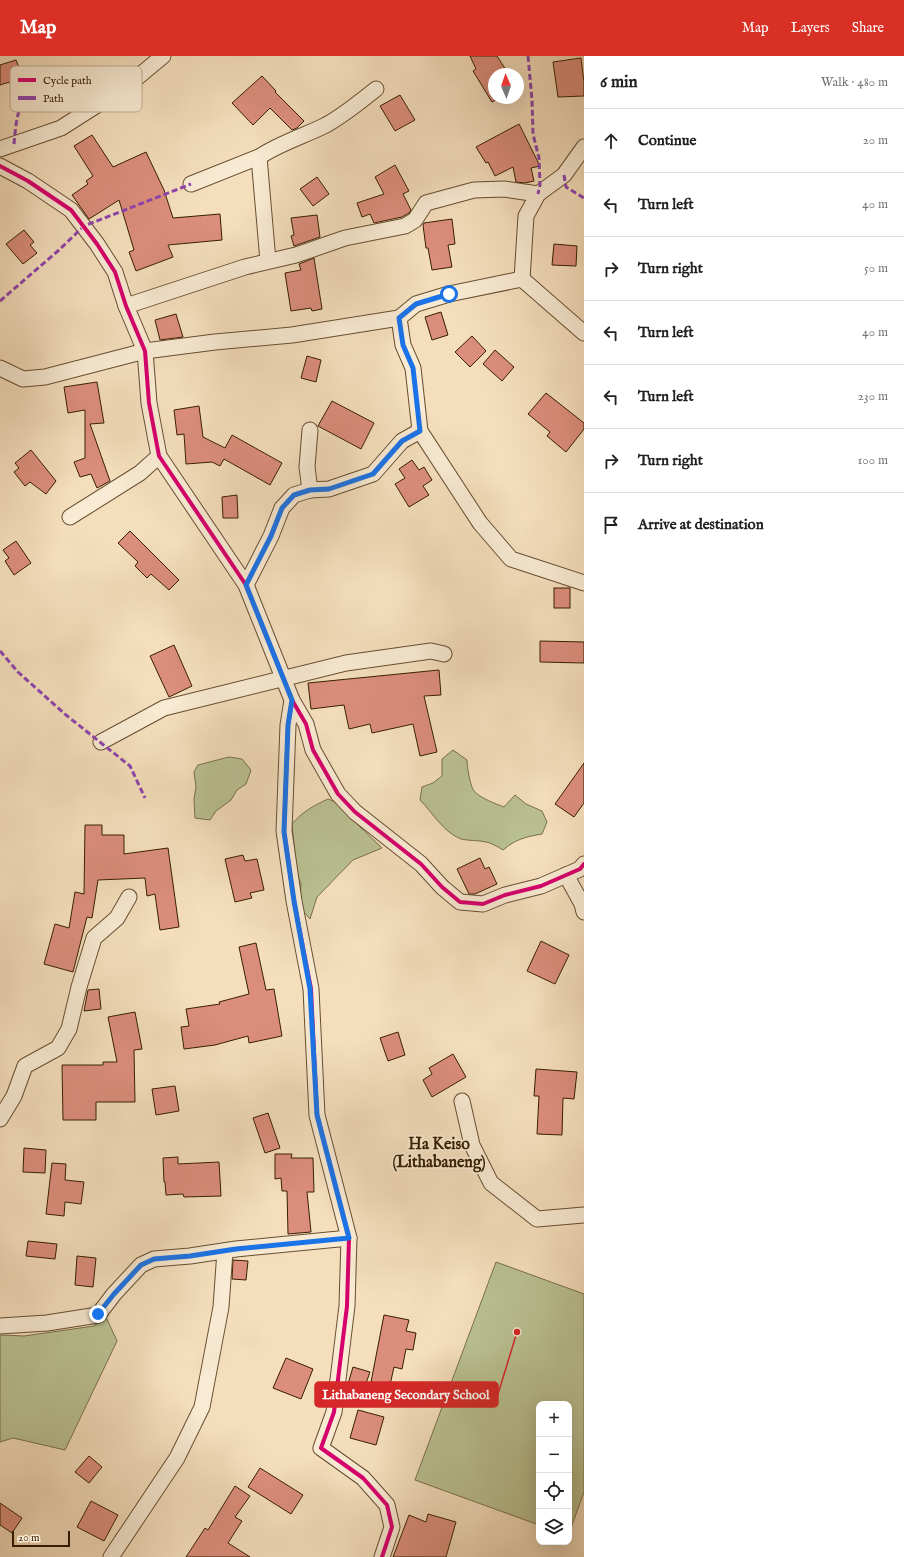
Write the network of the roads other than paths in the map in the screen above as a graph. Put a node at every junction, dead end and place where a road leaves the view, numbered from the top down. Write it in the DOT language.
graph roads {
  1 [pos="163,56"];
  2 [pos="142,74"];
  3 [pos="376,89"];
  4 [pos="86,112"];
  5 [pos="584,147"];
  6 [pos="0,149"];
  7 [pos="259,157"];
  8 [pos="0,166"];
  9 [pos="191,184"];
  10 [pos="538,194"];
  11 [pos="268,261"];
  12 [pos="522,279"];
  13 [pos="126,306"];
  14 [pos="399,318"];
  15 [pos="584,333"];
  16 [pos="145,352"];
  17 [pos="0,368"];
  18 [pos="310,430"];
  19 [pos="420,431"];
  20 [pos="159,456"];
  21 [pos="310,490"];
  22 [pos="70,517"];
  23 [pos="584,583"];
  24 [pos="246,585"];
  25 [pos="444,654"];
  26 [pos="284,678"];
  27 [pos="292,700"];
  28 [pos="101,742"];
  29 [pos="584,864"];
  30 [pos="566,875"];
  31 [pos="128,897"];
  32 [pos="584,912"];
  33 [pos="462,1101"];
  34 [pos="0,1119"];
  35 [pos="584,1215"];
  36 [pos="349,1238"];
  37 [pos="225,1251"];
  38 [pos="0,1326"];
  39 [pos="111,1557"];
  40 [pos="382,1557"];
  1 -- 2 [label="street"];
  3 -- 7 [label="street"];
  4 -- 6 [label="street"];
  5 -- 10 [label="street"];
  7 -- 9 [label="street"];
  7 -- 11 [label="street"];
  8 -- 13 [label="street"];
  10 -- 11 [label="street"];
  10 -- 12 [label="street"];
  11 -- 13 [label="street"];
  12 -- 14 [label="street"];
  12 -- 15 [label="street"];
  13 -- 16 [label="street"];
  14 -- 16 [label="street"];
  14 -- 19 [label="street"];
  16 -- 17 [label="street"];
  16 -- 20 [label="street"];
  18 -- 21 [label="street"];
  19 -- 21 [label="street"];
  19 -- 23 [label="street"];
  20 -- 22 [label="street"];
  20 -- 24 [label="street"];
  21 -- 24 [label="street"];
  24 -- 26 [label="street"];
  25 -- 26 [label="street"];
  26 -- 27 [label="street"];
  26 -- 28 [label="street"];
  27 -- 30 [label="street"];
  27 -- 36 [label="street"];
  29 -- 30 [label="street"];
  30 -- 32 [label="street"];
  31 -- 34 [label="street"];
  33 -- 35 [label="street"];
  36 -- 37 [label="street"];
  36 -- 40 [label="street"];
  37 -- 38 [label="street"];
  37 -- 39 [label="street"];
}
